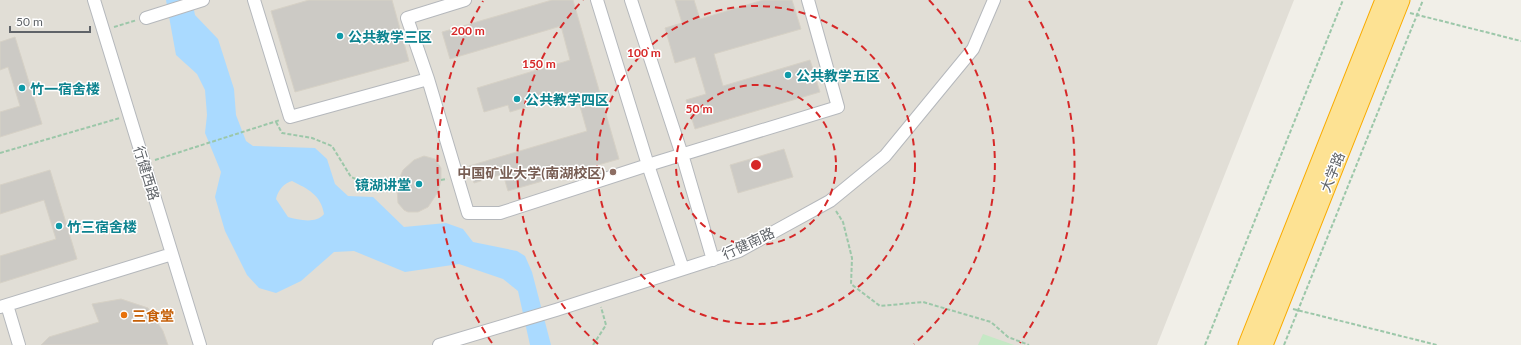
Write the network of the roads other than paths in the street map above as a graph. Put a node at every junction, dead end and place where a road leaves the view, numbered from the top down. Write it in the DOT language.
graph roads {
  1 [pos="94,0"];
  2 [pos="203,0"];
  3 [pos="254,0"];
  4 [pos="465,0"];
  5 [pos="597,0"];
  6 [pos="631,0"];
  7 [pos="808,0"];
  8 [pos="994,0"];
  9 [pos="444,3"];
  10 [pos="1394,3"];
  11 [pos="146,18"];
  12 [pos="428,79"];
  13 [pos="682,155"];
  14 [pos="648,166"];
  15 [pos="172,254"];
  16 [pos="713,260"];
  17 [pos="683,269"];
  18 [pos="4,306"];
  19 [pos="19,345"];
  20 [pos="200,345"];
  21 [pos="439,345"];
  22 [pos="1247,345"];
  23 [pos="1264,345"];
  1 -- 15 [label="street, 行健西路"];
  2 -- 11 [label="street"];
  3 -- 12 [label="street"];
  4 -- 9 [label="street"];
  5 -- 14 [label="street"];
  6 -- 13 [label="street"];
  7 -- 13 [label="street"];
  8 -- 16 [label="street, 行健南路"];
  9 -- 12 [label="street"];
  10 -- 22 [label="highway, 大学路"];
  10 -- 23 [label="highway, 大学路"];
  12 -- 14 [label="street"];
  13 -- 14 [label="street"];
  13 -- 16 [label="street"];
  14 -- 17 [label="street"];
  15 -- 18 [label="street"];
  15 -- 20 [label="street, 行健西路"];
  16 -- 17 [label="street, 行健南路"];
  17 -- 21 [label="street, 行健南路"];
  18 -- 19 [label="street"];
}
